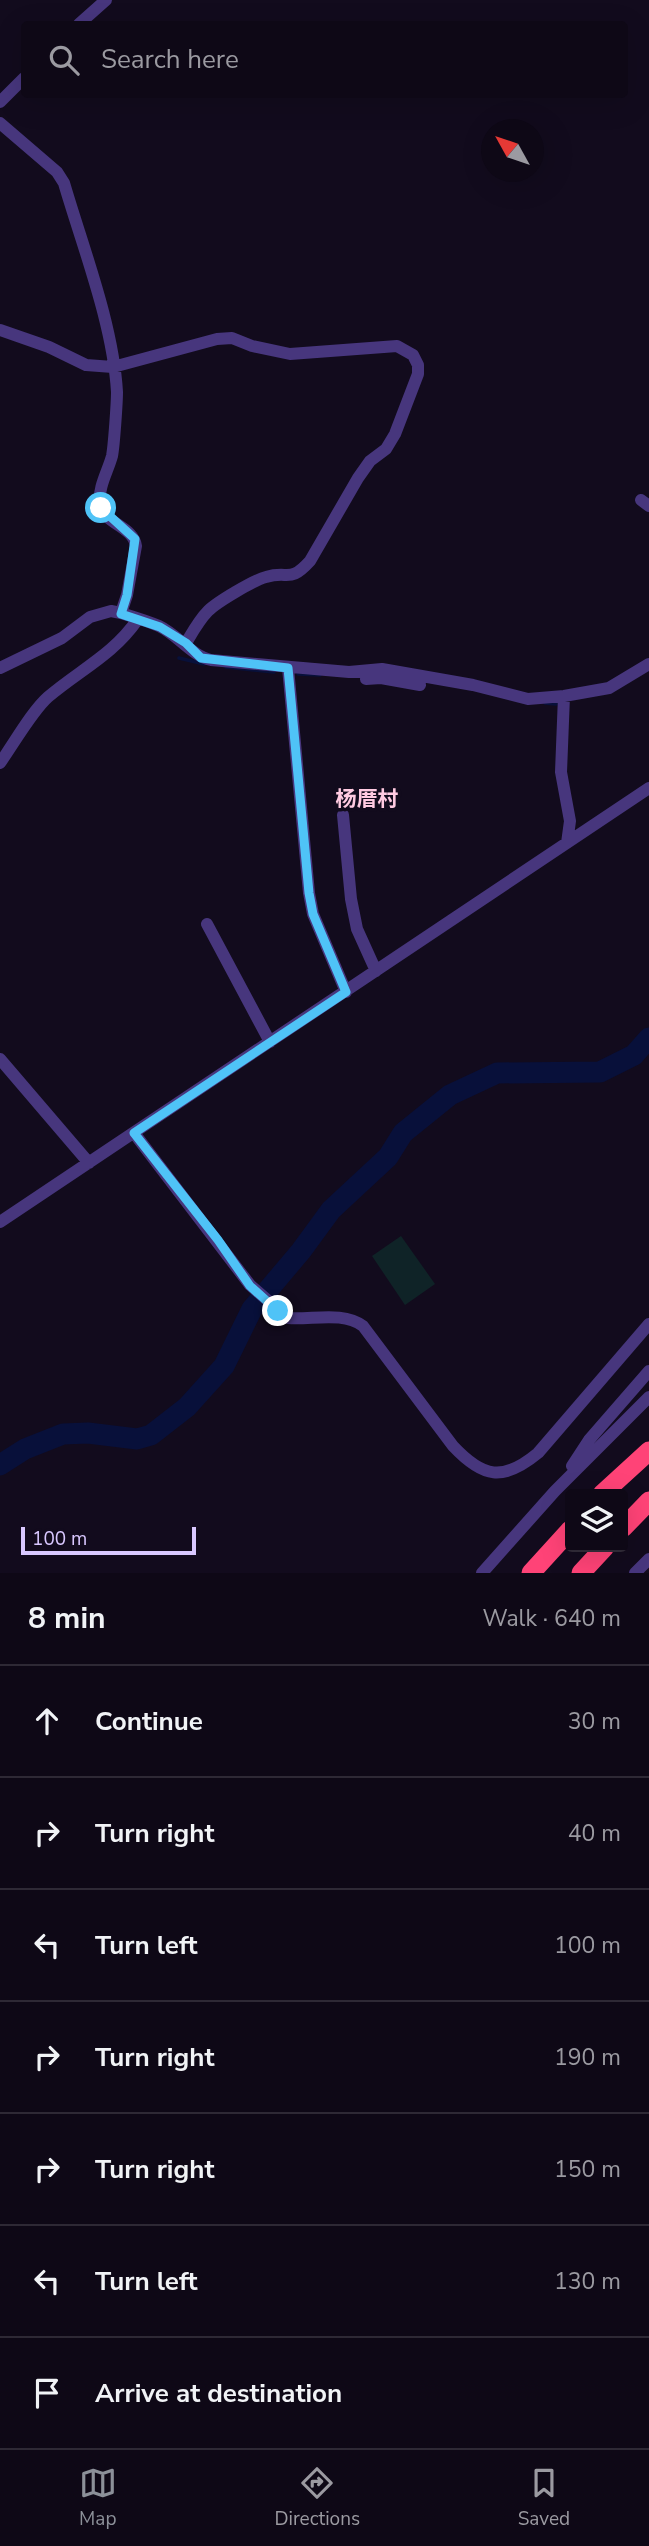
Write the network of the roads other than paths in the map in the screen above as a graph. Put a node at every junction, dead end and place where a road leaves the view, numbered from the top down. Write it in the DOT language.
graph roads {
  1 [pos="106,0"];
  2 [pos="82,21"];
  3 [pos="21,81"];
  4 [pos="0,102"];
  5 [pos="0,123"];
  6 [pos="0,330"];
  7 [pos="113,367"];
  8 [pos="121,614"];
  9 [pos="138,619"];
  10 [pos="186,643"];
  11 [pos="649,664"];
  12 [pos="0,668"];
  13 [pos="288,668"];
  14 [pos="564,696"];
  15 [pos="0,763"];
  16 [pos="649,788"];
  17 [pos="343,815"];
  18 [pos="567,843"];
  19 [pos="207,924"];
  20 [pos="376,971"];
  21 [pos="346,992"];
  22 [pos="270,1042"];
  23 [pos="0,1059"];
  24 [pos="134,1133"];
  25 [pos="89,1163"];
  26 [pos="0,1222"];
  27 [pos="649,1324"];
  28 [pos="649,1371"];
  29 [pos="649,1397"];
  30 [pos="649,1451"];
  31 [pos="607,1489"];
  32 [pos="555,1492"];
  33 [pos="649,1502"];
  34 [pos="628,1523"];
  35 [pos="565,1536"];
  36 [pos="600,1552"];
  37 [pos="482,1573"];
  38 [pos="531,1573"];
  39 [pos="581,1573"];
  1 -- 2 [label="street"];
  3 -- 4 [label="street"];
  5 -- 7 [label="street"];
  6 -- 7 [label="street"];
  7 -- 8 [label="street"];
  7 -- 10 [label="street"];
  8 -- 9 [label="street"];
  8 -- 12 [label="street"];
  9 -- 10 [label="street"];
  9 -- 15 [label="street"];
  10 -- 13 [label="street"];
  11 -- 14 [label="street"];
  13 -- 14 [label="street"];
  13 -- 21 [label="street"];
  14 -- 18 [label="street"];
  16 -- 18 [label="street"];
  17 -- 20 [label="street"];
  18 -- 20 [label="street"];
  19 -- 22 [label="street"];
  20 -- 21 [label="street"];
  21 -- 22 [label="street"];
  22 -- 24 [label="street"];
  23 -- 25 [label="street"];
  24 -- 25 [label="street"];
  24 -- 27 [label="street"];
  25 -- 26 [label="street"];
  28 -- 32 [label="street"];
  29 -- 32 [label="street"];
  30 -- 31 [label="highway"];
  32 -- 37 [label="street"];
  33 -- 34 [label="highway"];
  35 -- 38 [label="highway"];
  36 -- 39 [label="highway"];
}
